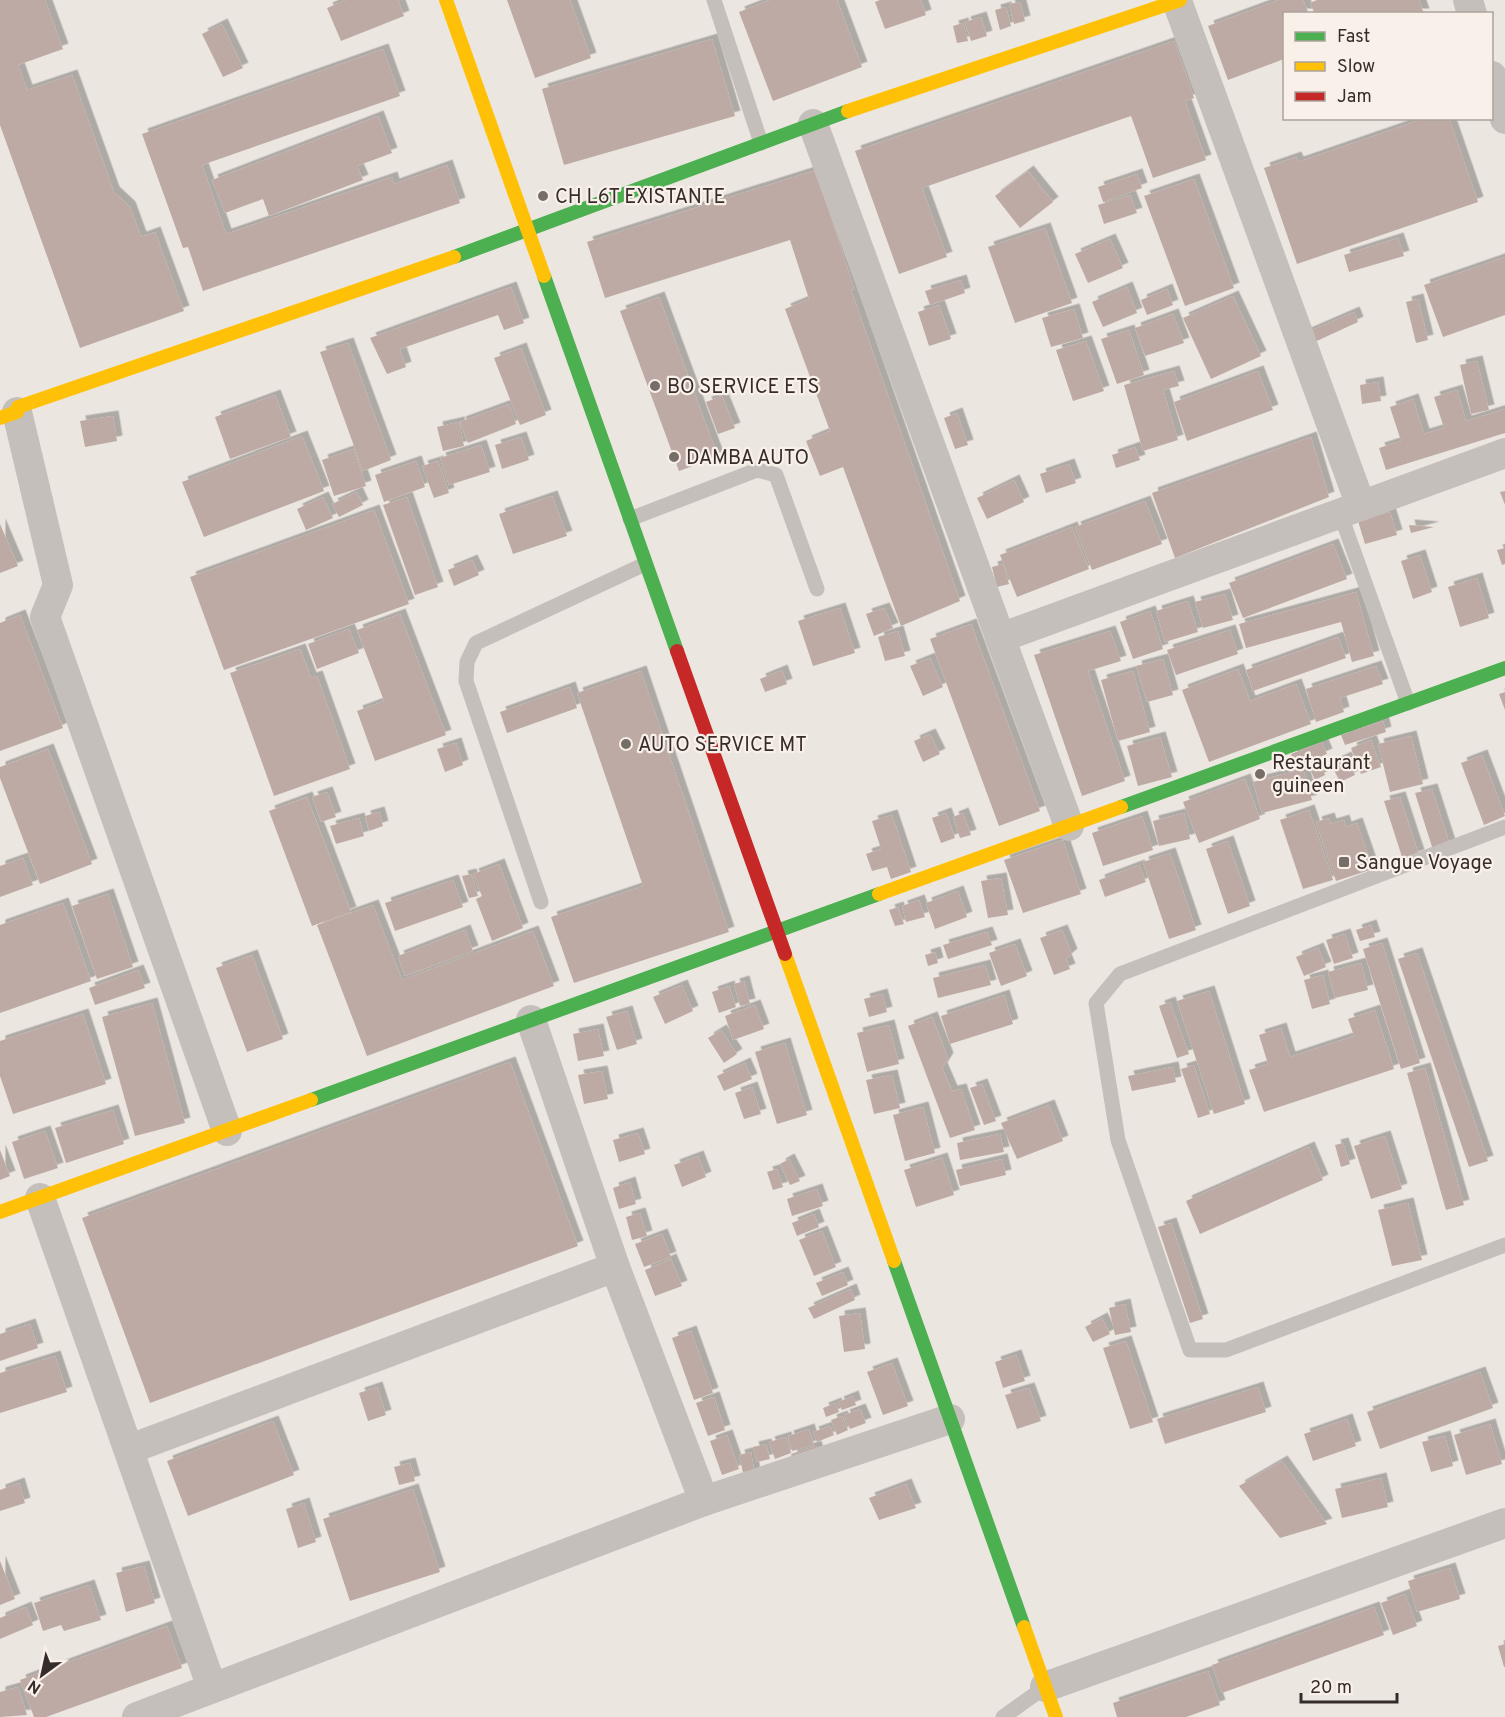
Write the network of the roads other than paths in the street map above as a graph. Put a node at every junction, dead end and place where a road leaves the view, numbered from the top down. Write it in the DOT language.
graph roads {
  1 [pos="446,0"];
  2 [pos="714,0"];
  3 [pos="1179,0"];
  4 [pos="1493,82"];
  5 [pos="1505,119"];
  6 [pos="813,124"];
  7 [pos="761,143"];
  8 [pos="528,232"];
  9 [pos="9,415"];
  10 [pos="1505,453"];
  11 [pos="1350,510"];
  12 [pos="630,519"];
  13 [pos="645,564"];
  14 [pos="817,589"];
  15 [pos="1000,638"];
  16 [pos="1505,668"];
  17 [pos="1408,703"];
  18 [pos="1069,826"];
  19 [pos="1505,828"];
  20 [pos="541,903"];
  21 [pos="777,932"];
  22 [pos="531,1020"];
  23 [pos="227,1131"];
  24 [pos="40,1198"];
  25 [pos="0,1212"];
  26 [pos="1505,1245"];
  27 [pos="615,1267"];
  28 [pos="950,1419"];
  29 [pos="129,1449"];
  30 [pos="704,1501"];
  31 [pos="1505,1523"];
  32 [pos="1045,1687"];
  33 [pos="212,1688"];
  34 [pos="137,1717"];
  35 [pos="1003,1717"];
  36 [pos="1056,1717"];
  1 -- 8 [label="street"];
  2 -- 7 [label="lane"];
  3 -- 6 [label="street"];
  3 -- 11 [label="street"];
  4 -- 5 [label="street"];
  6 -- 7 [label="street"];
  6 -- 15 [label="street"];
  7 -- 8 [label="street"];
  8 -- 9 [label="street"];
  8 -- 12 [label="street"];
  9 -- 23 [label="street"];
  10 -- 11 [label="street"];
  11 -- 15 [label="street"];
  11 -- 17 [label="lane"];
  12 -- 13 [label="street"];
  12 -- 14 [label="lane"];
  13 -- 20 [label="lane"];
  13 -- 21 [label="street"];
  15 -- 18 [label="street"];
  16 -- 17 [label="street"];
  17 -- 18 [label="street"];
  18 -- 21 [label="street"];
  19 -- 26 [label="lane"];
  21 -- 22 [label="street"];
  21 -- 28 [label="street"];
  22 -- 23 [label="street"];
  22 -- 27 [label="street"];
  23 -- 24 [label="street"];
  24 -- 25 [label="street"];
  24 -- 29 [label="street"];
  27 -- 29 [label="street"];
  27 -- 30 [label="street"];
  28 -- 30 [label="street"];
  28 -- 32 [label="street"];
  29 -- 33 [label="street"];
  30 -- 33 [label="street"];
  31 -- 32 [label="street"];
  32 -- 35 [label="lane"];
  32 -- 36 [label="street"];
  33 -- 34 [label="street"];
}
